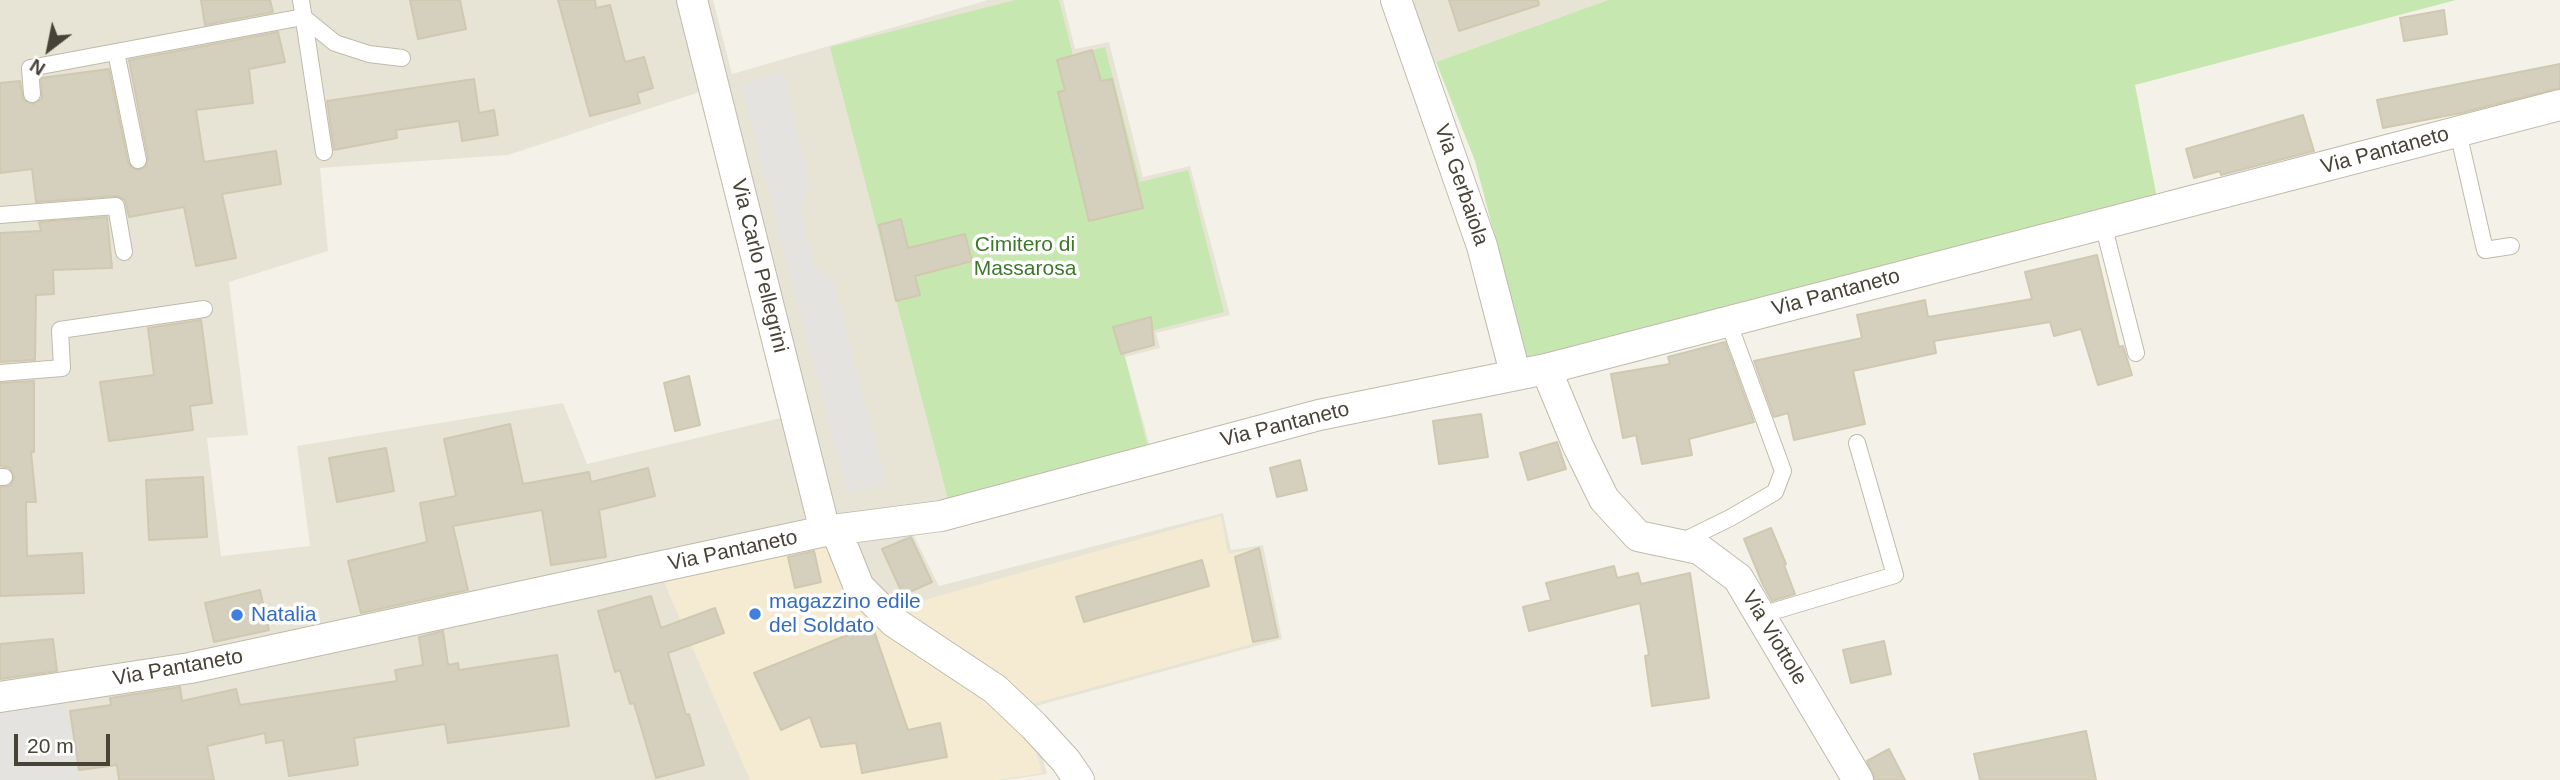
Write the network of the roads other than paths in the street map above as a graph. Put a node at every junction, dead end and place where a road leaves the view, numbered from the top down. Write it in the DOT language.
graph roads {
  1 [pos="301,0"];
  2 [pos="692,0"];
  3 [pos="1396,0"];
  4 [pos="303,17"];
  5 [pos="116,52"];
  6 [pos="402,58"];
  7 [pos="32,94"];
  8 [pos="2560,106"];
  9 [pos="2459,132"];
  10 [pos="324,152"];
  11 [pos="138,160"];
  12 [pos="0,215"];
  13 [pos="2103,224"];
  14 [pos="2511,246"];
  15 [pos="124,252"];
  16 [pos="204,309"];
  17 [pos="1728,321"];
  18 [pos="2136,353"];
  19 [pos="1546,369"];
  20 [pos="0,373"];
  21 [pos="1515,373"];
  22 [pos="1857,443"];
  23 [pos="831,531"];
  24 [pos="1676,544"];
  25 [pos="1761,615"];
  26 [pos="0,697"];
  27 [pos="1079,780"];
  28 [pos="1858,780"];
  1 -- 4 [label="lane"];
  2 -- 23 [label="street, Via Carlo Pellegrini"];
  3 -- 21 [label="street, Via Gerbaiola"];
  4 -- 5 [label="lane"];
  4 -- 6 [label="lane"];
  4 -- 10 [label="lane"];
  5 -- 7 [label="lane"];
  5 -- 11 [label="lane"];
  8 -- 9 [label="street, Via Pantaneto"];
  9 -- 13 [label="street, Via Pantaneto"];
  9 -- 14 [label="lane"];
  12 -- 15 [label="lane"];
  13 -- 17 [label="street, Via Pantaneto"];
  13 -- 18 [label="lane"];
  16 -- 20 [label="lane"];
  17 -- 19 [label="street, Via Pantaneto"];
  17 -- 24 [label="lane"];
  19 -- 21 [label="street, Via Pantaneto"];
  19 -- 24 [label="street, Via Viottole"];
  21 -- 23 [label="street, Via Pantaneto"];
  22 -- 25 [label="lane"];
  23 -- 26 [label="street, Via Pantaneto"];
  23 -- 27 [label="street, Via Carlo Pellegrini"];
  24 -- 25 [label="street, Via Viottole"];
  25 -- 28 [label="street, Via Viottole"];
}
